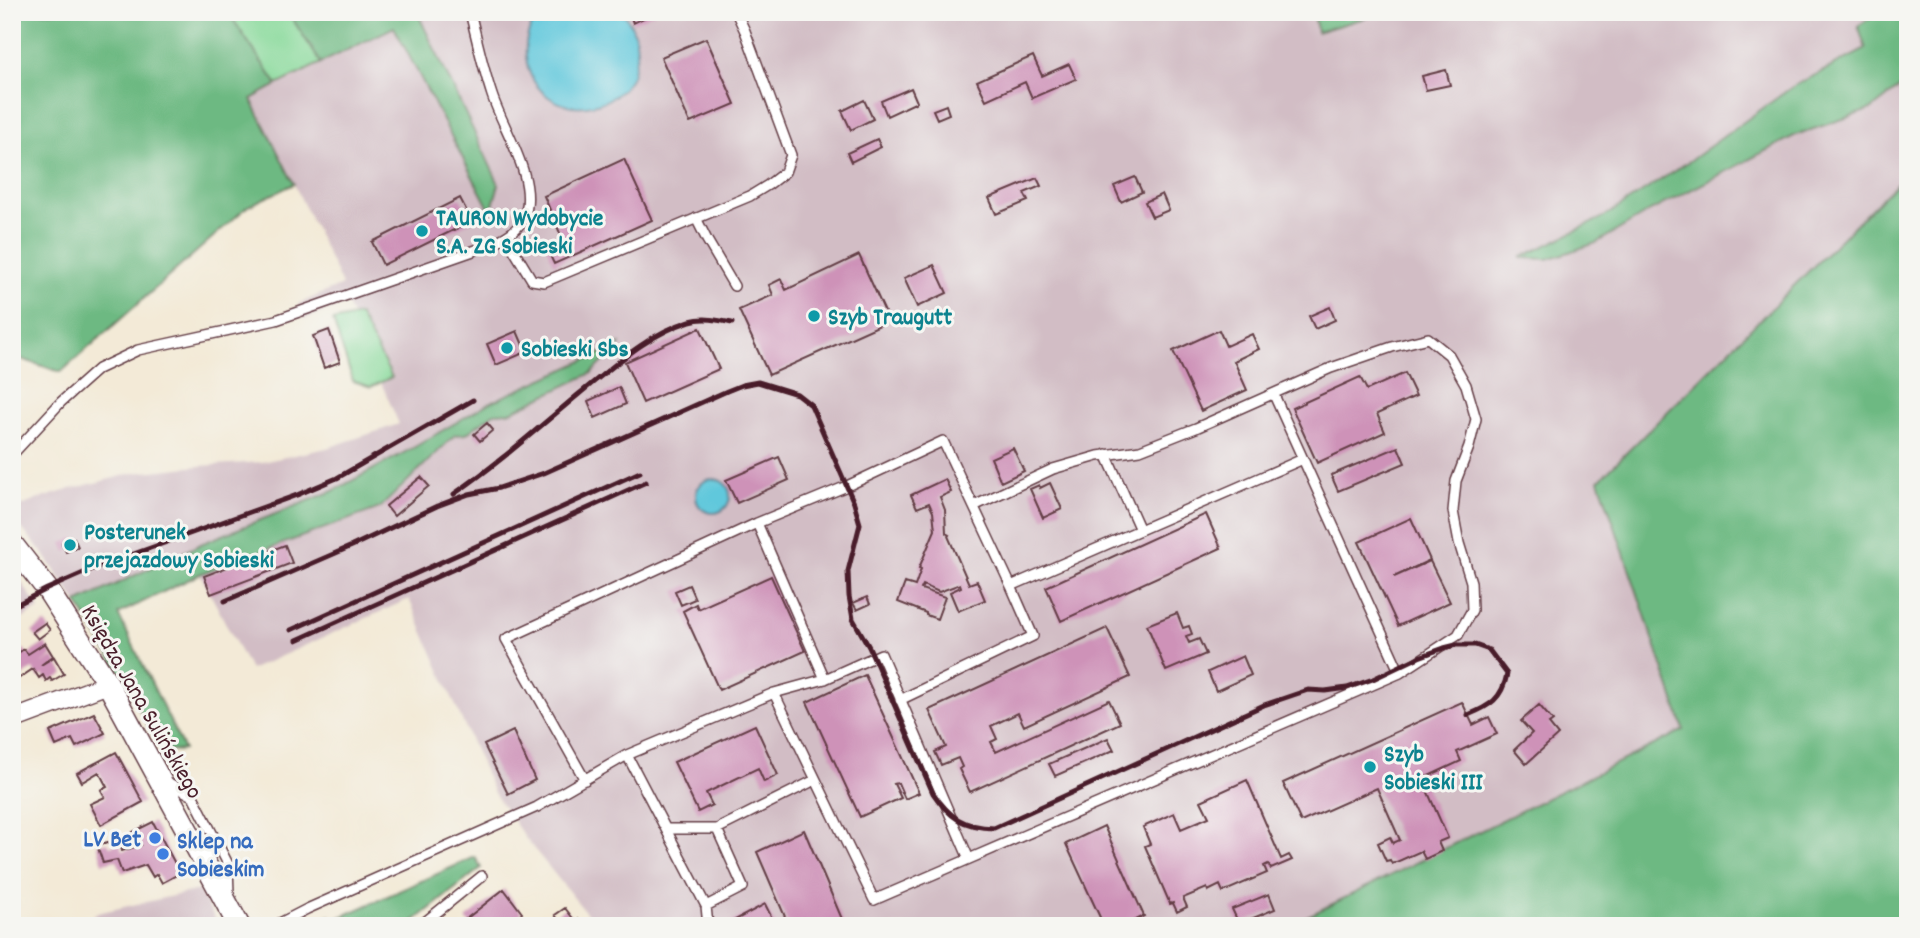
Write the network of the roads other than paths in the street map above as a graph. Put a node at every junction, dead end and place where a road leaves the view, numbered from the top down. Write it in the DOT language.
graph roads {
  1 [pos="470,12"];
  2 [pos="736,12"];
  3 [pos="696,218"];
  4 [pos="506,237"];
  5 [pos="734,286"];
  6 [pos="1274,395"];
  7 [pos="1106,454"];
  8 [pos="12,455"];
  9 [pos="1303,459"];
  10 [pos="974,506"];
  11 [pos="757,523"];
  12 [pos="1140,530"];
  13 [pos="13,546"];
  14 [pos="1011,586"];
  15 [pos="1400,673"];
  16 [pos="825,679"];
  17 [pos="108,684"];
  18 [pos="774,693"];
  19 [pos="900,700"];
  20 [pos="12,720"];
  21 [pos="627,755"];
  22 [pos="585,780"];
  23 [pos="815,780"];
  24 [pos="666,829"];
  25 [pos="717,829"];
  26 [pos="969,859"];
  27 [pos="482,876"];
  28 [pos="706,906"];
  29 [pos="235,918"];
  30 [pos="274,926"];
  31 [pos="420,926"];
  32 [pos="708,926"];
  1 -- 4 [label="lane"];
  2 -- 3 [label="lane"];
  3 -- 4 [label="lane"];
  3 -- 5 [label="lane"];
  4 -- 8 [label="lane"];
  6 -- 7 [label="lane"];
  6 -- 9 [label="lane"];
  6 -- 15 [label="lane"];
  7 -- 10 [label="lane"];
  7 -- 12 [label="lane"];
  9 -- 12 [label="lane"];
  9 -- 15 [label="lane"];
  10 -- 11 [label="lane"];
  10 -- 14 [label="lane"];
  11 -- 16 [label="lane"];
  11 -- 22 [label="lane"];
  12 -- 14 [label="lane"];
  13 -- 17 [label="street, Księdza Jana Sulińskiego"];
  14 -- 19 [label="lane"];
  15 -- 26 [label="lane"];
  16 -- 18 [label="lane"];
  16 -- 19 [label="lane"];
  17 -- 20 [label="street"];
  17 -- 29 [label="street, Księdza Jana Sulińskiego"];
  18 -- 21 [label="lane"];
  18 -- 23 [label="lane"];
  19 -- 26 [label="lane"];
  21 -- 22 [label="lane"];
  21 -- 24 [label="lane"];
  22 -- 30 [label="lane"];
  23 -- 25 [label="lane"];
  23 -- 26 [label="lane"];
  24 -- 25 [label="lane"];
  24 -- 28 [label="lane"];
  25 -- 28 [label="lane"];
  27 -- 31 [label="lane"];
  28 -- 32 [label="lane"];
}
